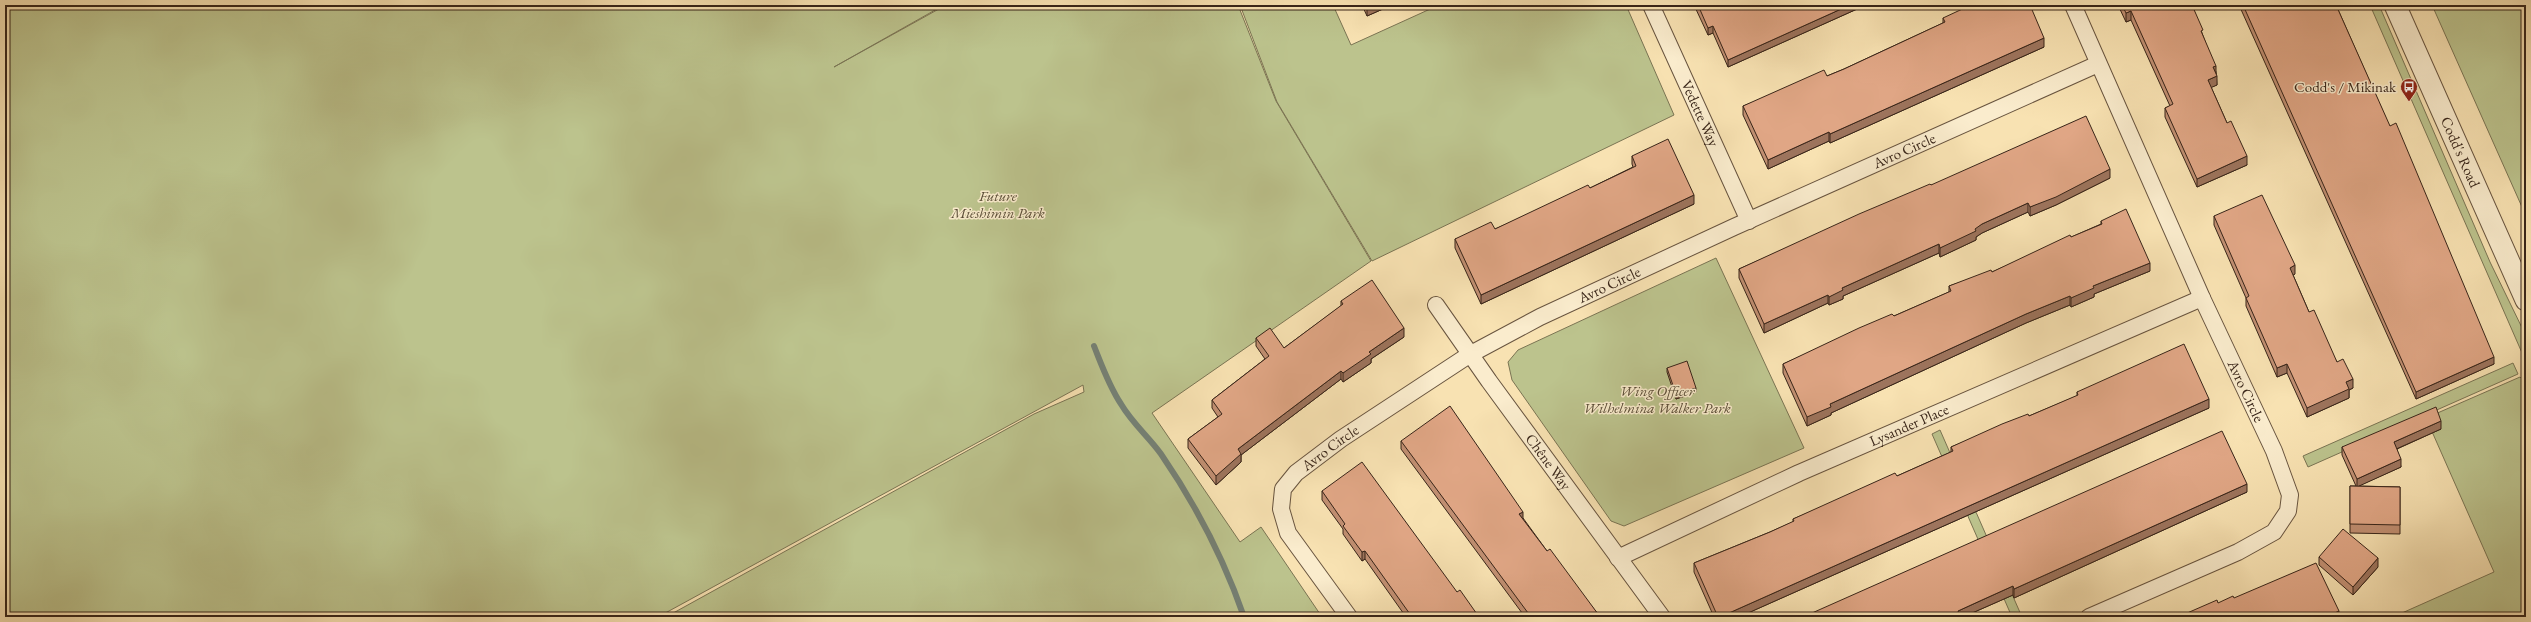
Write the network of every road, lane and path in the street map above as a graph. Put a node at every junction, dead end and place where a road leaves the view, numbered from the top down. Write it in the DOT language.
graph roads {
  1 [pos="1651,5"];
  2 [pos="2073,5"];
  3 [pos="2395,5"];
  4 [pos="2098,64"];
  5 [pos="1749,221"];
  6 [pos="2202,298"];
  7 [pos="2526,300"];
  8 [pos="1436,305"];
  9 [pos="1470,355"];
  10 [pos="1618,558"];
  11 [pos="1349,617"];
  12 [pos="1662,617"];
  13 [pos="2089,617"];
  1 -- 5 [label="street, Vedette Way"];
  2 -- 4 [label="street, Avro Circle"];
  3 -- 7 [label="street, Codd's Road"];
  4 -- 5 [label="street, Avro Circle"];
  4 -- 6 [label="street, Avro Circle"];
  5 -- 9 [label="street, Avro Circle"];
  6 -- 10 [label="street, Lysander Place"];
  6 -- 13 [label="street, Avro Circle"];
  8 -- 9 [label="street, Chêne Way"];
  9 -- 10 [label="street, Chêne Way"];
  9 -- 11 [label="street, Avro Circle"];
  10 -- 12 [label="street, Chêne Way"];
}
